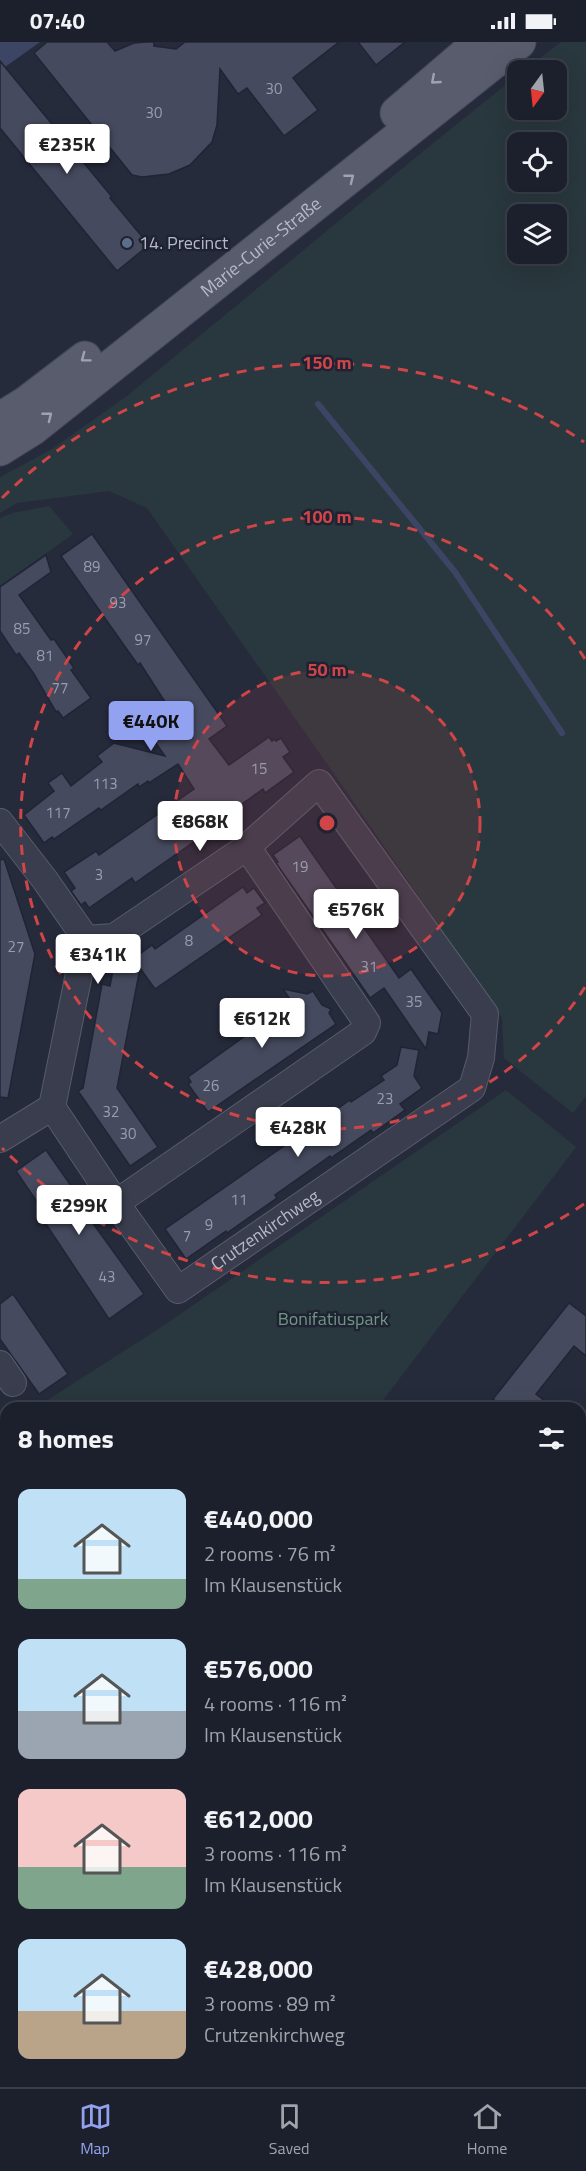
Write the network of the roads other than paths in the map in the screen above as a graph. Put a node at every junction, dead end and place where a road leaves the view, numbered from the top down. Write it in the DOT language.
graph roads {
  1 [pos="480,42"];
  2 [pos="519,42"];
  3 [pos="0,419"];
  4 [pos="0,449"];
  5 [pos="0,822"];
  6 [pos="247,847"];
  7 [pos="86,939"];
  8 [pos="52,1107"];
  9 [pos="0,1139"];
  10 [pos="116,1203"];
  1 -- 3 [label="main road, Marie-Curie-Straße, one-way"];
  4 -- 2 [label="main road, Marie-Curie-Straße, one-way"];
  5 -- 7 [label="street"];
  6 -- 7 [label="street"];
  6 -- 10 [label="street"];
  6 -- 10 [label="street, Crutzenkirchweg"];
  7 -- 8 [label="street"];
  8 -- 9 [label="street"];
  8 -- 10 [label="street"];
}
